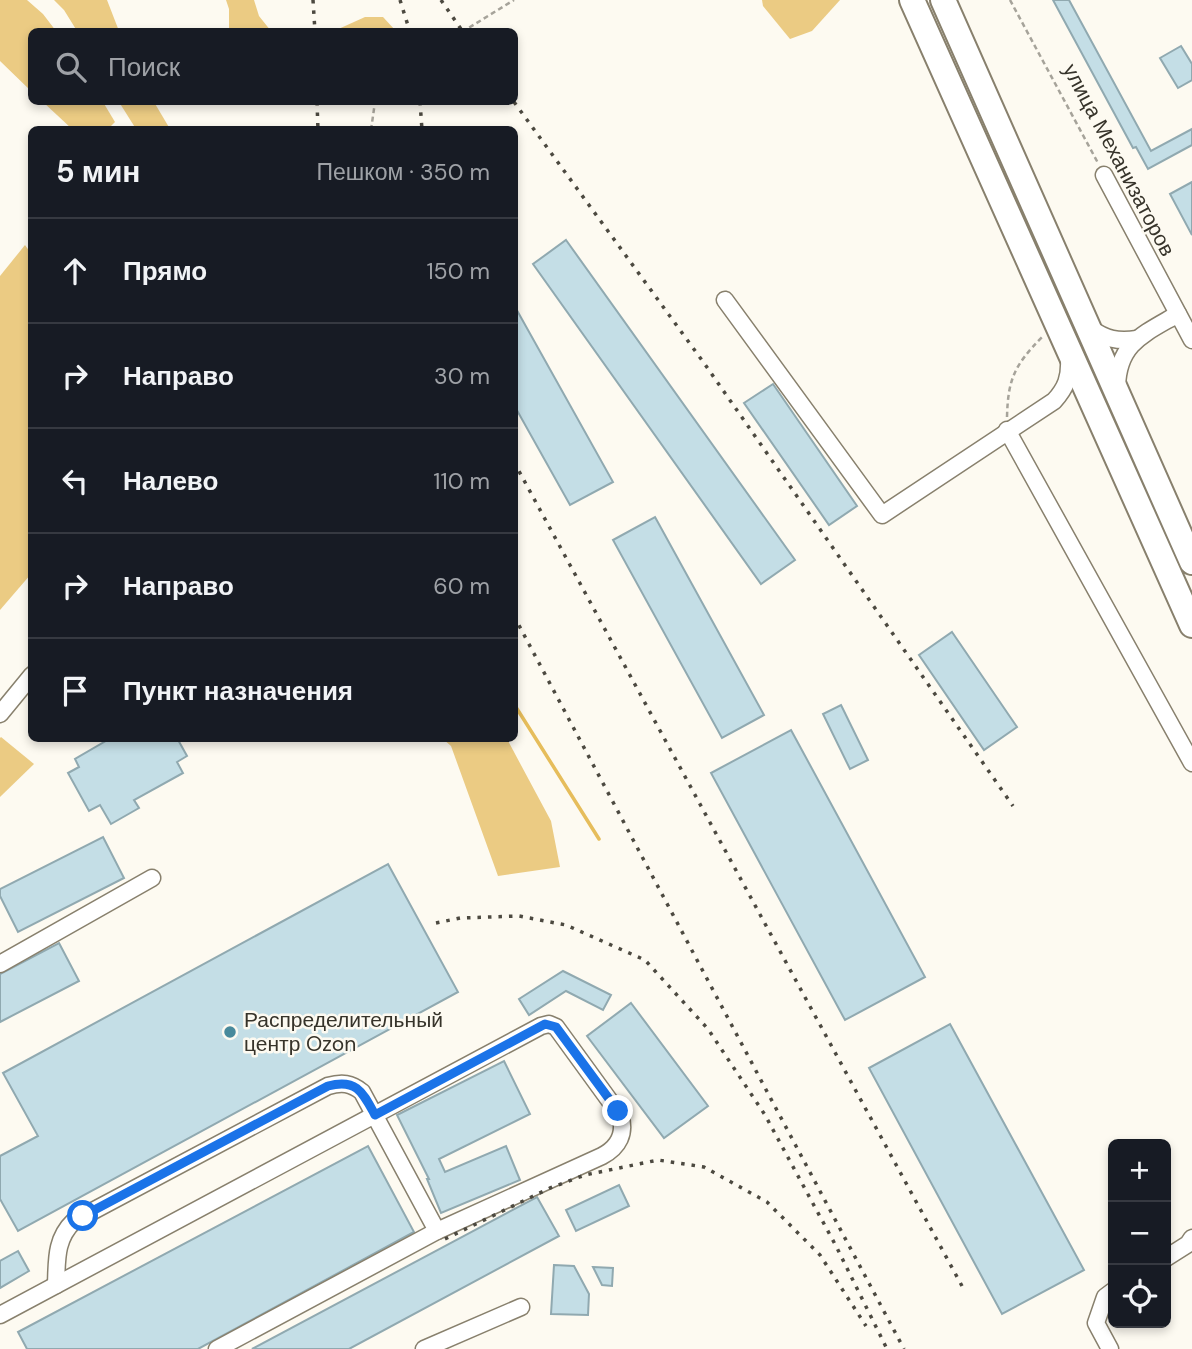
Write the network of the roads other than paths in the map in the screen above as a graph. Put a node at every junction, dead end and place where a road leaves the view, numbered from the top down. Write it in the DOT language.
graph roads {
  1 [pos="912,0"];
  2 [pos="943,0"];
  3 [pos="1104,175"];
  4 [pos="724,300"];
  5 [pos="1178,314"];
  6 [pos="1087,326"];
  7 [pos="1137,339"];
  8 [pos="1192,340"];
  9 [pos="1069,353"];
  10 [pos="1117,394"];
  11 [pos="1054,401"];
  12 [pos="1096,411"];
  13 [pos="1007,430"];
  14 [pos="1192,562"];
  15 [pos="1192,625"];
  16 [pos="28,680"];
  17 [pos="0,714"];
  18 [pos="1192,763"];
  19 [pos="152,878"];
  20 [pos="0,964"];
  21 [pos="375,1115"];
  22 [pos="437,1231"];
  23 [pos="1192,1238"];
  24 [pos="1171,1255"];
  25 [pos="56,1285"];
  26 [pos="1108,1295"];
  27 [pos="521,1307"];
  28 [pos="0,1315"];
  29 [pos="217,1349"];
  30 [pos="424,1349"];
  31 [pos="1110,1349"];
  1 -- 9 [label="highway"];
  2 -- 6 [label="highway"];
  3 -- 5 [label="street, улица Механизаторов"];
  4 -- 13 [label="street"];
  5 -- 7 [label="street"];
  5 -- 8 [label="street, улица Механизаторов"];
  6 -- 7 [label="street"];
  6 -- 10 [label="highway"];
  7 -- 10 [label="street"];
  9 -- 11 [label="street"];
  9 -- 12 [label="highway"];
  10 -- 14 [label="highway"];
  11 -- 12 [label="street"];
  11 -- 13 [label="street"];
  12 -- 15 [label="highway"];
  13 -- 18 [label="street"];
  16 -- 17 [label="street"];
  19 -- 20 [label="street"];
  21 -- 22 [label="street"];
  21 -- 22 [label="street"];
  21 -- 25 [label="street"];
  21 -- 25 [label="street"];
  22 -- 29 [label="street"];
  23 -- 24 [label="street"];
  25 -- 28 [label="street"];
  26 -- 31 [label="street"];
  27 -- 30 [label="street"];
}
